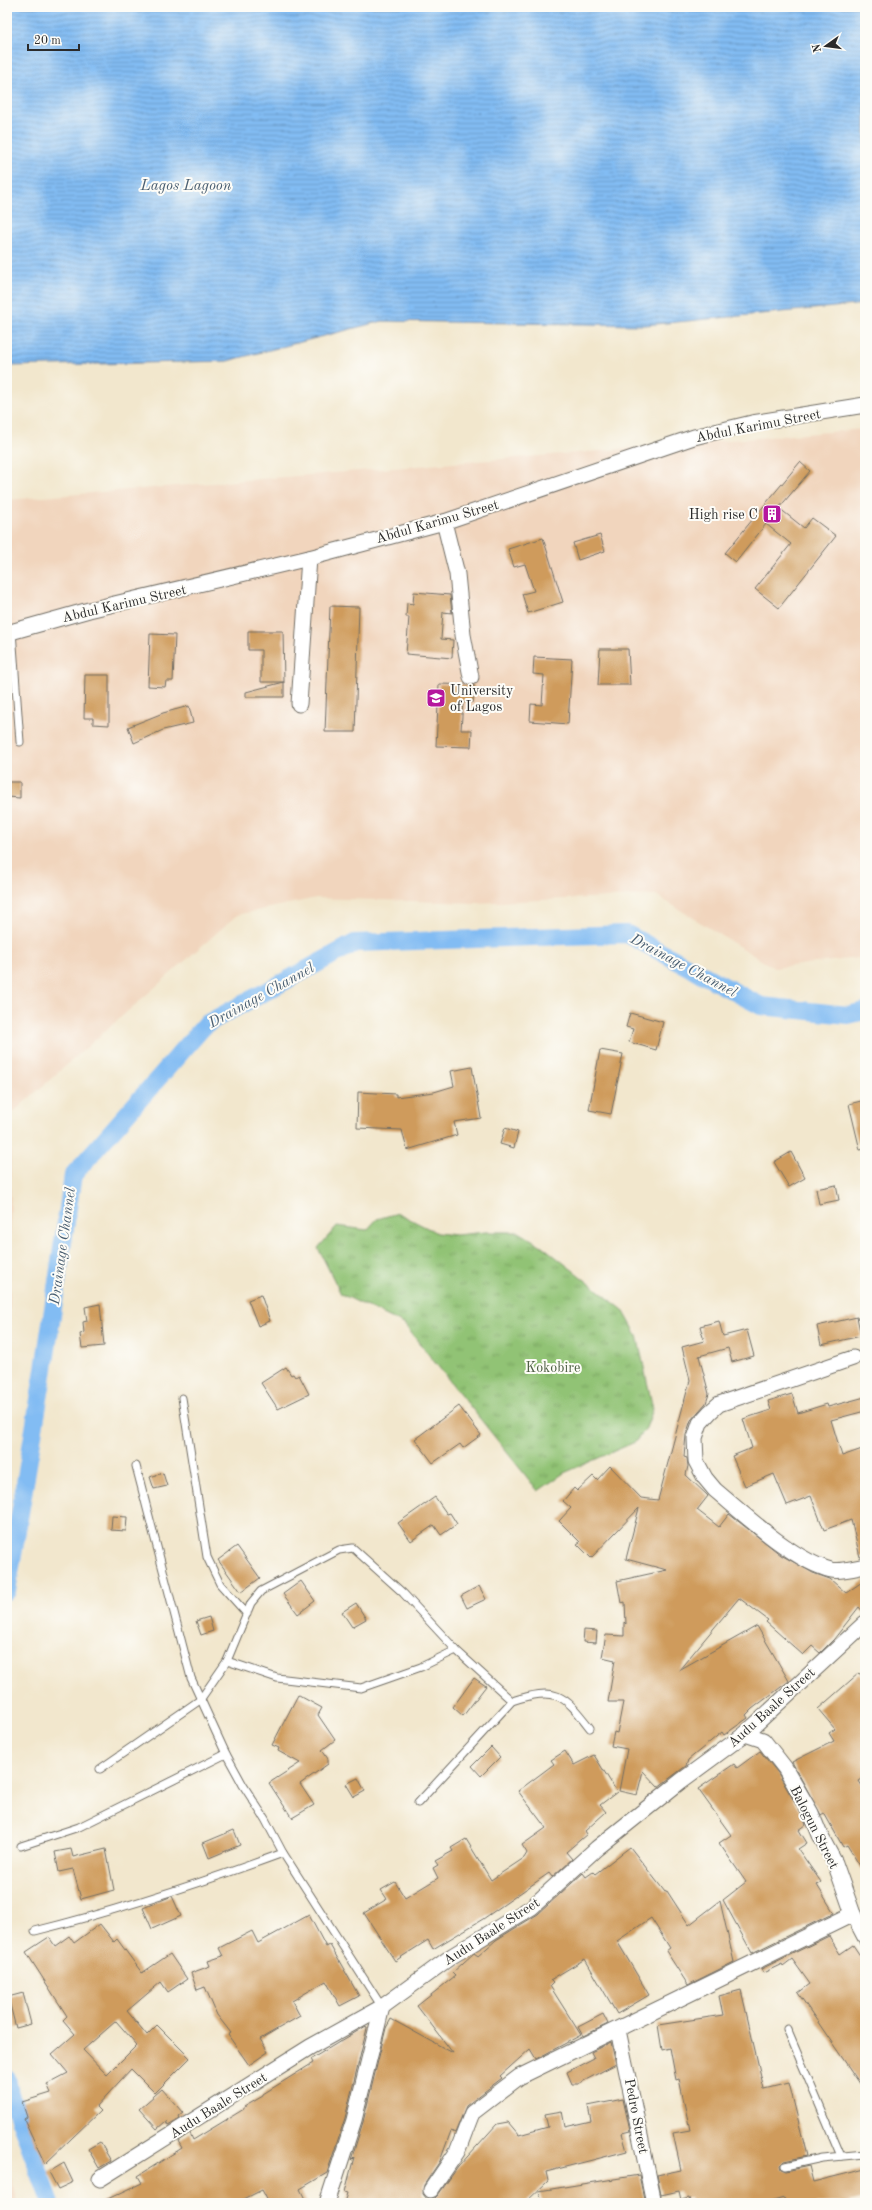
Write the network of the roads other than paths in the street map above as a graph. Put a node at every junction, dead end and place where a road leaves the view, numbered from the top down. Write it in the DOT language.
graph roads {
  1 [pos="865,405"];
  2 [pos="444,522"];
  3 [pos="309,558"];
  4 [pos="9,632"];
  5 [pos="471,677"];
  6 [pos="300,704"];
  7 [pos="20,742"];
  8 [pos="853,1358"];
  9 [pos="182,1398"];
  10 [pos="136,1466"];
  11 [pos="865,1566"];
  12 [pos="247,1614"];
  13 [pos="865,1623"];
  14 [pos="456,1650"];
  15 [pos="227,1661"];
  16 [pos="200,1700"];
  17 [pos="512,1701"];
  18 [pos="590,1728"];
  19 [pos="745,1734"];
  20 [pos="226,1754"];
  21 [pos="100,1769"];
  22 [pos="418,1803"];
  23 [pos="21,1846"];
  24 [pos="283,1853"];
  25 [pos="853,1914"];
  26 [pos="35,1930"];
  27 [pos="865,1937"];
  28 [pos="382,2007"];
  29 [pos="618,2030"];
  30 [pos="787,2030"];
  31 [pos="865,2154"];
  32 [pos="841,2156"];
  33 [pos="784,2166"];
  34 [pos="100,2178"];
  35 [pos="431,2190"];
  36 [pos="327,2203"];
  37 [pos="654,2203"];
  1 -- 2 [label="street, Abdul Karimu Street"];
  2 -- 3 [label="street, Abdul Karimu Street"];
  2 -- 5 [label="street"];
  3 -- 4 [label="street, Abdul Karimu Street"];
  3 -- 6 [label="street"];
  4 -- 7 [label="lane"];
  8 -- 11 [label="street"];
  9 -- 12 [label="lane"];
  10 -- 16 [label="lane"];
  12 -- 14 [label="lane"];
  12 -- 15 [label="lane"];
  13 -- 19 [label="street, Audu Baale Street"];
  14 -- 15 [label="lane"];
  14 -- 17 [label="lane"];
  15 -- 16 [label="lane"];
  16 -- 20 [label="lane"];
  16 -- 21 [label="lane"];
  17 -- 18 [label="lane"];
  17 -- 22 [label="lane"];
  19 -- 25 [label="street, Balogun Street"];
  19 -- 28 [label="street, Audu Baale Street"];
  20 -- 23 [label="lane"];
  20 -- 24 [label="lane"];
  24 -- 26 [label="lane"];
  24 -- 28 [label="lane"];
  25 -- 27 [label="street, Balogun Street"];
  25 -- 29 [label="street"];
  28 -- 34 [label="street, Audu Baale Street"];
  28 -- 36 [label="street"];
  29 -- 35 [label="street"];
  29 -- 37 [label="street, Pedro Street"];
  30 -- 32 [label="lane"];
  31 -- 32 [label="lane"];
  32 -- 33 [label="lane"];
}
